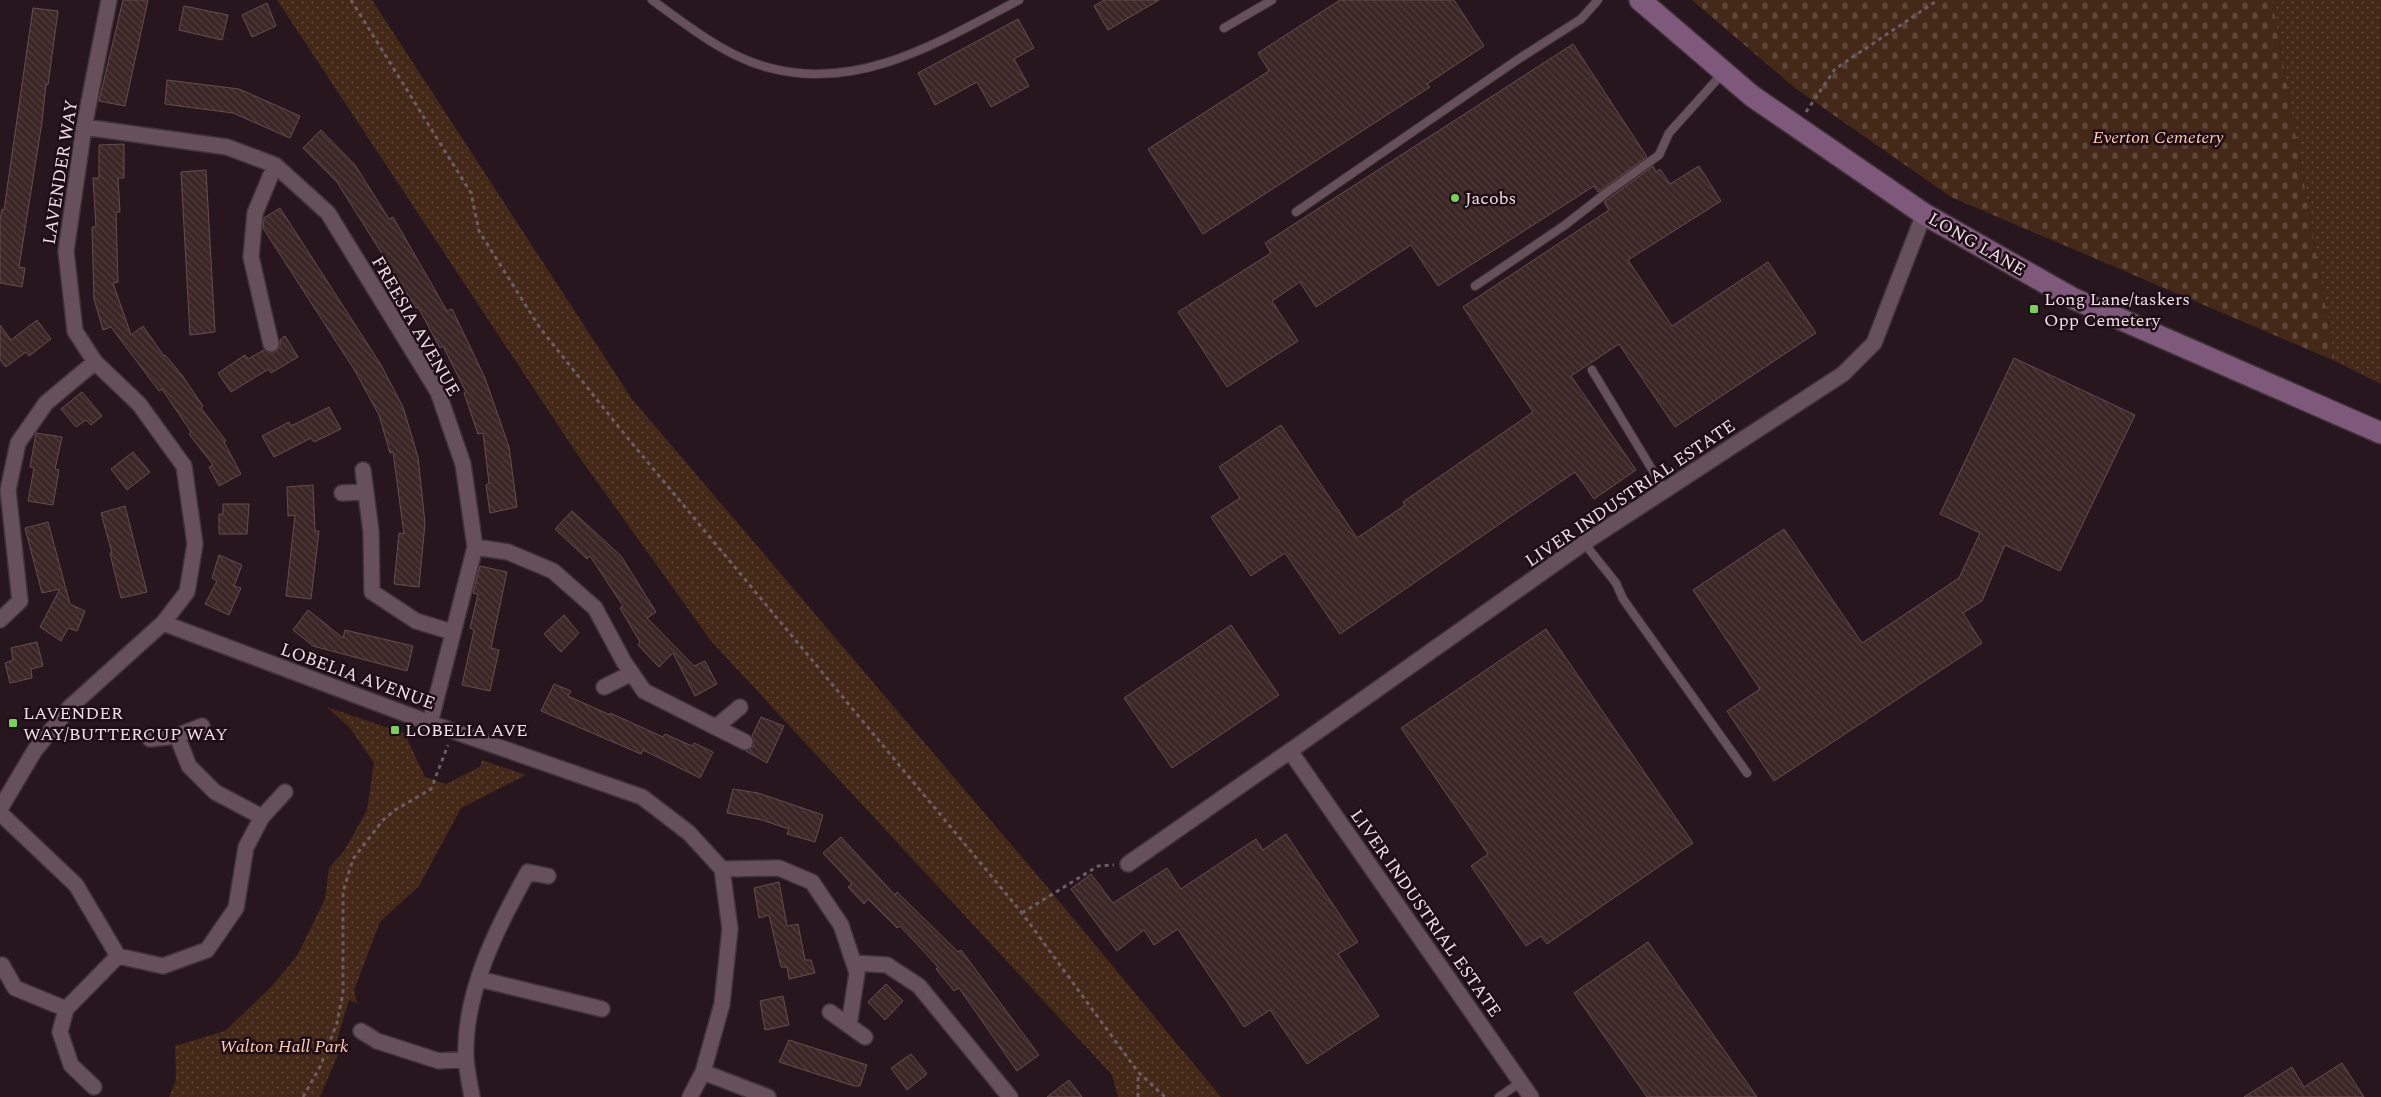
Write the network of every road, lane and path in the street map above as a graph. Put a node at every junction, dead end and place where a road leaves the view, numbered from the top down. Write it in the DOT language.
graph roads {
  1 [pos="109,0"];
  2 [pos="351,0"];
  3 [pos="652,0"];
  4 [pos="1020,0"];
  5 [pos="1272,0"];
  6 [pos="1598,0"];
  7 [pos="1640,0"];
  8 [pos="1938,0"];
  9 [pos="1224,28"];
  10 [pos="1723,72"];
  11 [pos="84,127"];
  12 [pos="1796,127"];
  13 [pos="275,165"];
  14 [pos="1296,212"];
  15 [pos="1924,214"];
  16 [pos="1475,286"];
  17 [pos="272,344"];
  18 [pos="95,362"];
  19 [pos="1592,370"];
  20 [pos="2381,433"];
  21 [pos="363,470"];
  22 [pos="1665,491"];
  23 [pos="365,492"];
  24 [pos="342,493"];
  25 [pos="1584,544"];
  26 [pos="475,547"];
  27 [pos="0,620"];
  28 [pos="163,623"];
  29 [pos="452,632"];
  30 [pos="632,673"];
  31 [pos="604,687"];
  32 [pos="740,707"];
  33 [pos="430,723"];
  34 [pos="202,726"];
  35 [pos="716,727"];
  36 [pos="453,731"];
  37 [pos="177,736"];
  38 [pos="150,739"];
  39 [pos="745,742"];
  40 [pos="1290,751"];
  41 [pos="1748,773"];
  42 [pos="285,792"];
  43 [pos="0,811"];
  44 [pos="262,817"];
  45 [pos="1128,864"];
  46 [pos="722,869"];
  47 [pos="548,876"];
  48 [pos="1022,912"];
  49 [pos="118,956"];
  50 [pos="854,963"];
  51 [pos="2,965"];
  52 [pos="480,979"];
  53 [pos="66,1009"];
  54 [pos="602,1009"];
  55 [pos="830,1012"];
  56 [pos="849,1025"];
  57 [pos="361,1032"];
  58 [pos="865,1037"];
  59 [pos="466,1059"];
  60 [pos="702,1072"];
  61 [pos="1138,1072"];
  62 [pos="1521,1082"];
  63 [pos="94,1087"];
  64 [pos="303,1097"];
  65 [pos="472,1097"];
  66 [pos="690,1097"];
  67 [pos="768,1097"];
  68 [pos="1010,1097"];
  69 [pos="1138,1097"];
  70 [pos="1165,1097"];
  71 [pos="1499,1097"];
  72 [pos="1531,1097"];
  1 -- 11 [label="street, LAVENDER WAY"];
  2 -- 48 [label="path"];
  3 -- 4 [label="lane"];
  5 -- 9 [label="lane"];
  6 -- 14 [label="lane"];
  7 -- 10 [label="main road, LONG LANE"];
  8 -- 12 [label="path"];
  10 -- 12 [label="main road, LONG LANE"];
  10 -- 16 [label="lane"];
  11 -- 13 [label="street, FREESIA AVENUE"];
  11 -- 18 [label="street, LAVENDER WAY"];
  12 -- 15 [label="main road, LONG LANE"];
  13 -- 17 [label="street"];
  13 -- 26 [label="street, FREESIA AVENUE"];
  15 -- 20 [label="main road, LONG LANE"];
  15 -- 22 [label="street, LIVER INDUSTRIAL ESTATE"];
  18 -- 27 [label="street"];
  18 -- 28 [label="street, LAVENDER WAY"];
  19 -- 22 [label="lane"];
  21 -- 23 [label="street"];
  22 -- 25 [label="street, LIVER INDUSTRIAL ESTATE"];
  23 -- 24 [label="street"];
  23 -- 29 [label="street"];
  25 -- 40 [label="street, LIVER INDUSTRIAL ESTATE"];
  25 -- 41 [label="lane"];
  26 -- 29 [label="street, FREESIA AVENUE"];
  26 -- 30 [label="street"];
  28 -- 33 [label="street, LOBELIA AVENUE"];
  28 -- 43 [label="street, LAVENDER WAY"];
  29 -- 33 [label="street, FREESIA AVENUE"];
  30 -- 31 [label="street"];
  30 -- 35 [label="street"];
  32 -- 35 [label="street"];
  33 -- 36 [label="street, LOBELIA AVENUE"];
  34 -- 37 [label="street"];
  35 -- 39 [label="street"];
  36 -- 46 [label="street, LOBELIA AVENUE"];
  36 -- 64 [label="path"];
  37 -- 38 [label="street"];
  37 -- 44 [label="street"];
  40 -- 45 [label="street, LIVER INDUSTRIAL ESTATE"];
  40 -- 62 [label="street, LIVER INDUSTRIAL ESTATE"];
  42 -- 44 [label="street"];
  43 -- 49 [label="street"];
  44 -- 49 [label="street"];
  45 -- 48 [label="path"];
  46 -- 50 [label="street"];
  46 -- 60 [label="street"];
  47 -- 52 [label="street"];
  48 -- 61 [label="path"];
  49 -- 53 [label="street"];
  50 -- 56 [label="street"];
  50 -- 68 [label="street"];
  51 -- 53 [label="street"];
  52 -- 54 [label="street"];
  52 -- 59 [label="street"];
  53 -- 63 [label="street"];
  55 -- 56 [label="street"];
  56 -- 58 [label="street"];
  57 -- 59 [label="street"];
  59 -- 65 [label="street"];
  60 -- 66 [label="street"];
  60 -- 67 [label="street"];
  61 -- 69 [label="path"];
  61 -- 70 [label="path"];
  62 -- 71 [label="lane"];
  62 -- 72 [label="street, LIVER INDUSTRIAL ESTATE"];
}
